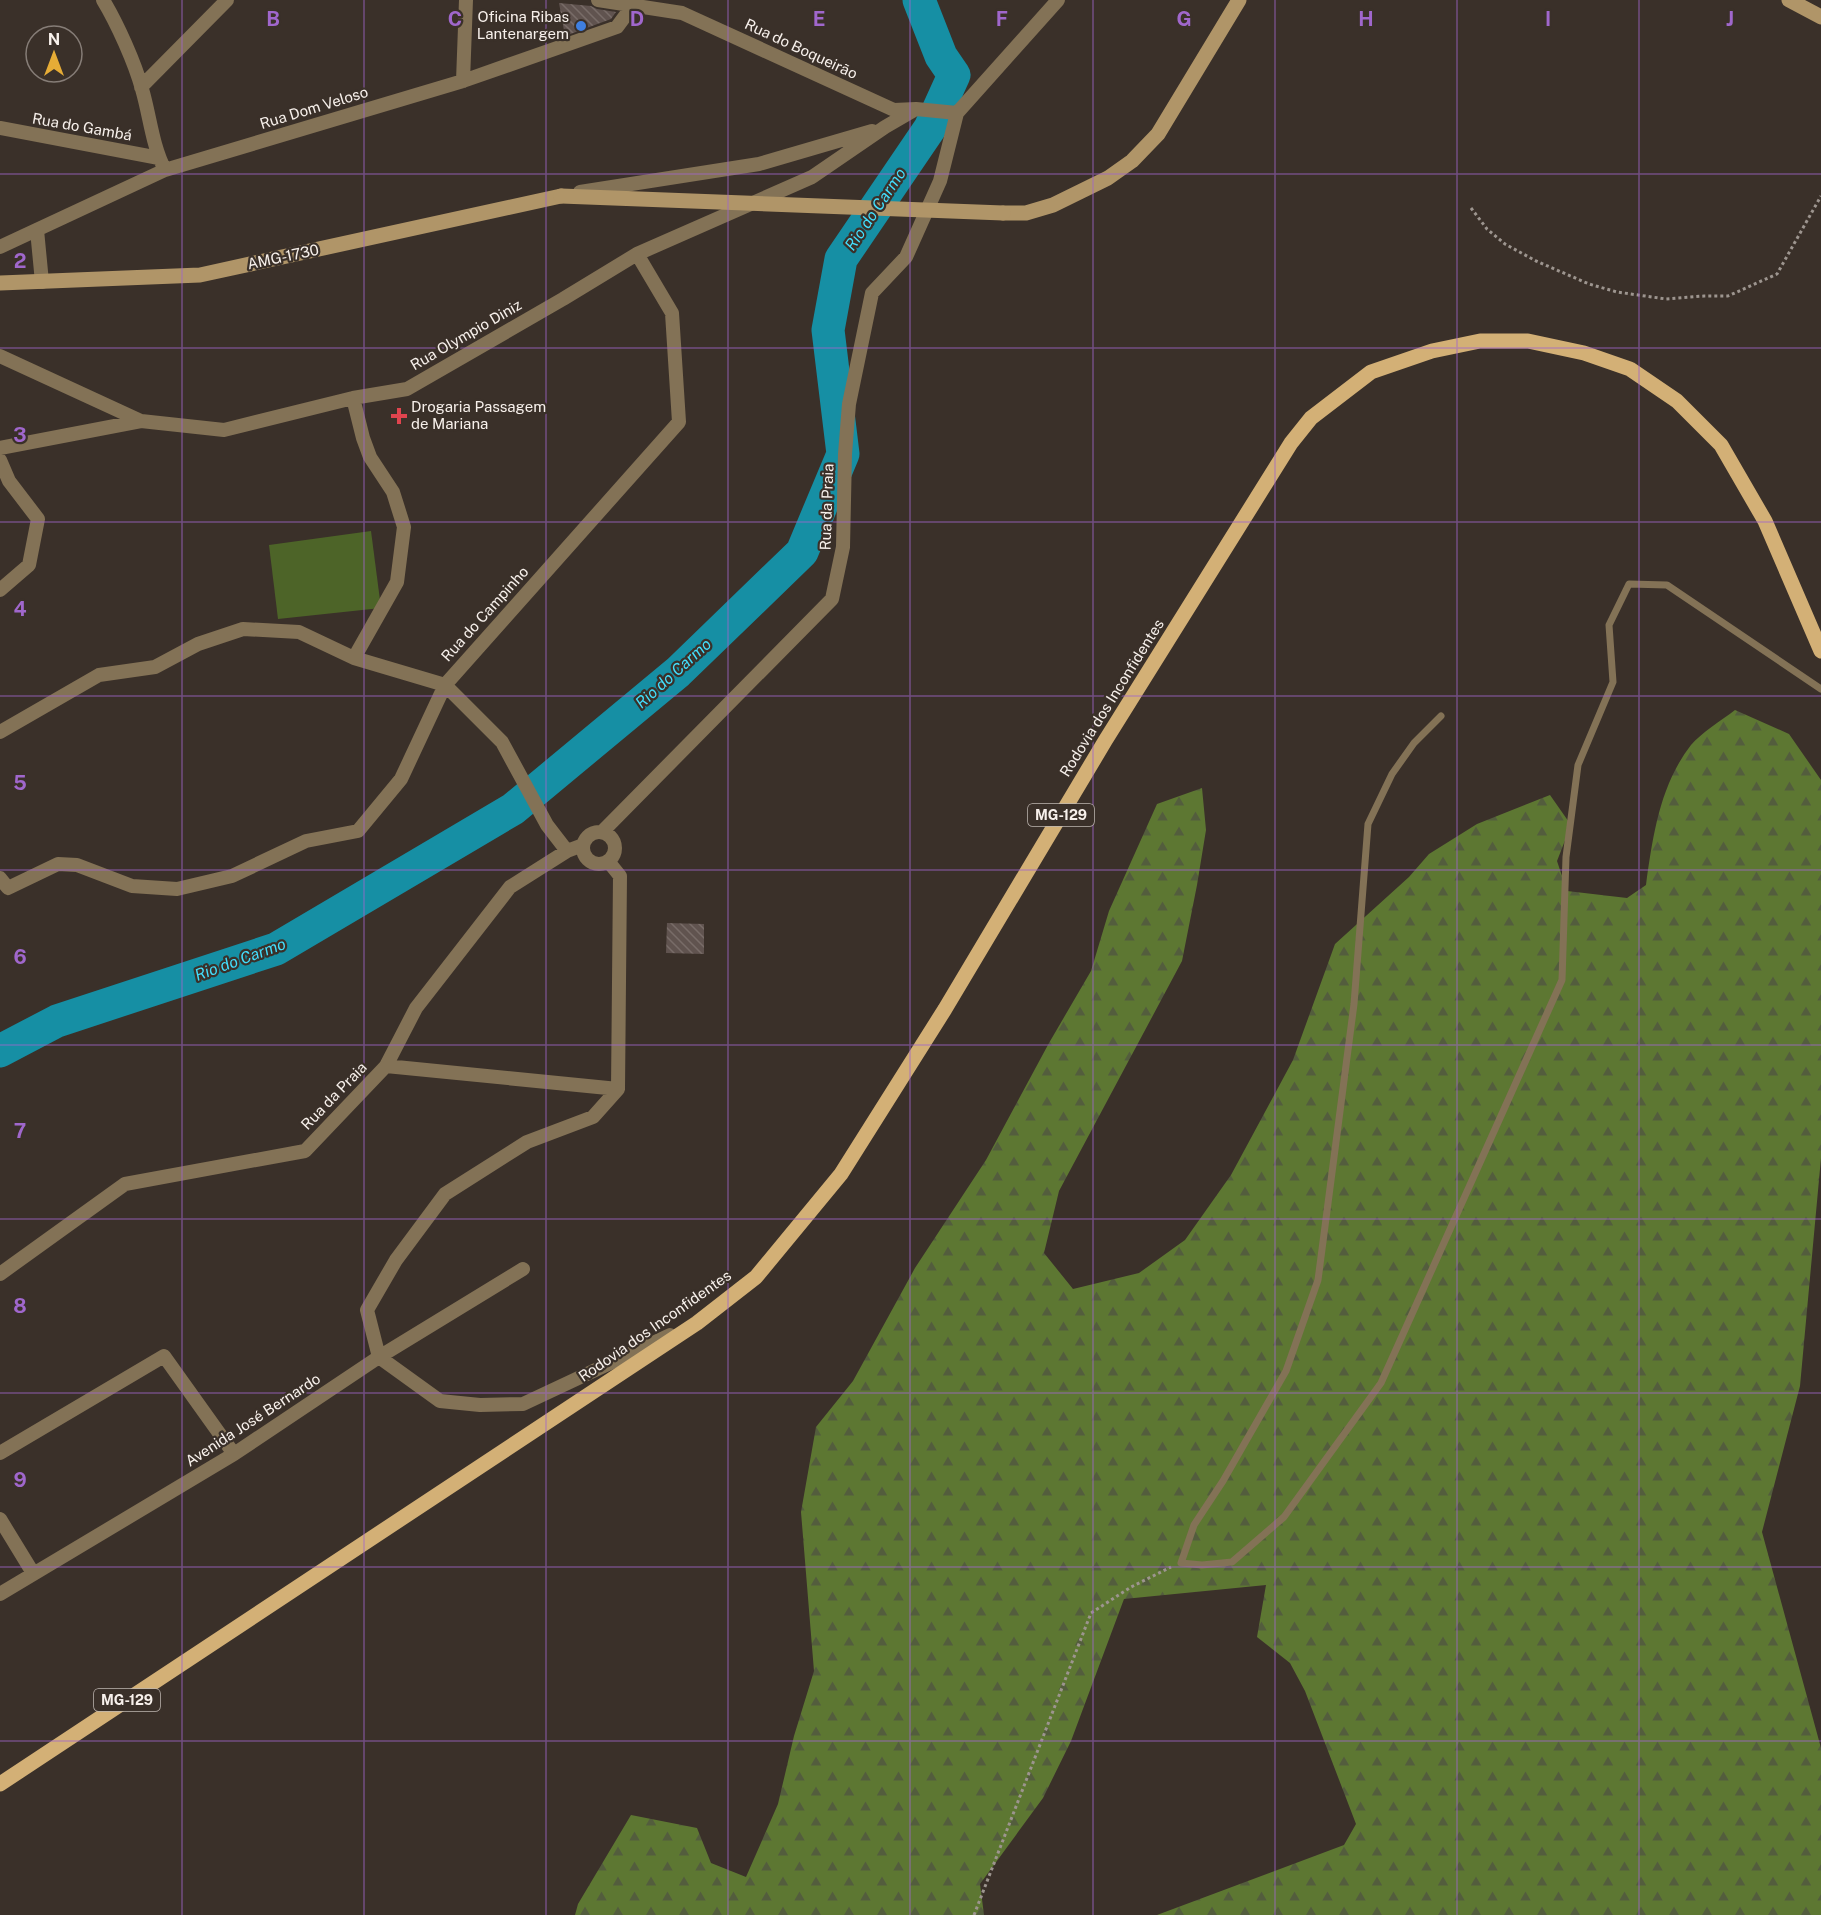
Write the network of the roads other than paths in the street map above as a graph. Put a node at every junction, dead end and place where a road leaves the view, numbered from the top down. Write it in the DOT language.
graph roads {
  1 [pos="103,0"];
  2 [pos="227,0"];
  3 [pos="466,0"];
  4 [pos="598,0"];
  5 [pos="1058,0"];
  6 [pos="1239,0"];
  7 [pos="1789,0"];
  8 [pos="634,4"];
  9 [pos="1821,17"];
  10 [pos="463,81"];
  11 [pos="141,87"];
  12 [pos="916,109"];
  13 [pos="957,114"];
  14 [pos="885,127"];
  15 [pos="0,128"];
  16 [pos="162,164"];
  17 [pos="561,196"];
  18 [pos="37,230"];
  19 [pos="0,247"];
  20 [pos="637,254"];
  21 [pos="42,282"];
  22 [pos="0,283"];
  23 [pos="0,356"];
  24 [pos="353,398"];
  25 [pos="141,421"];
  26 [pos="0,448"];
  27 [pos="0,460"];
  28 [pos="0,590"];
  29 [pos="1821,651"];
  30 [pos="354,658"];
  31 [pos="445,685"];
  32 [pos="1821,689"];
  33 [pos="1441,716"];
  34 [pos="0,732"];
  35 [pos="602,832"];
  36 [pos="583,845"];
  37 [pos="567,851"];
  38 [pos="608,861"];
  39 [pos="0,878"];
  40 [pos="386,1066"];
  41 [pos="618,1089"];
  42 [pos="523,1269"];
  43 [pos="0,1274"];
  44 [pos="697,1323"];
  45 [pos="379,1357"];
  46 [pos="0,1453"];
  47 [pos="234,1455"];
  48 [pos="0,1519"];
  49 [pos="33,1573"];
  50 [pos="0,1594"];
  51 [pos="0,1784"];
  1 -- 11 [label="street"];
  2 -- 11 [label="street"];
  3 -- 10 [label="street"];
  4 -- 8 [label="street, Rua do Boqueirão"];
  5 -- 13 [label="street"];
  6 -- 17 [label="main road, AMG-1730, bridge"];
  7 -- 9 [label="main road"];
  8 -- 10 [label="street, Rua Dom Veloso"];
  8 -- 12 [label="street, Rua do Boqueirão"];
  10 -- 16 [label="street, Rua Dom Veloso"];
  11 -- 16 [label="street"];
  12 -- 13 [label="street, Rua do Boqueirão"];
  12 -- 14 [label="street, Rua Olympio Diniz"];
  13 -- 35 [label="street, Rua da Praia"];
  14 -- 17 [label="street"];
  14 -- 20 [label="street, Rua Olympio Diniz"];
  15 -- 16 [label="street, Rua do Gambá"];
  16 -- 18 [label="street, Rua Dom Veloso"];
  17 -- 21 [label="main road, AMG-1730"];
  18 -- 19 [label="street, Rua Dom Veloso"];
  18 -- 21 [label="street"];
  20 -- 24 [label="street, Rua Olympio Diniz"];
  20 -- 31 [label="street, Rua do Campinho"];
  21 -- 22 [label="main road, AMG-1730"];
  23 -- 25 [label="street, Rua Olympio Diniz"];
  24 -- 25 [label="street, Rua Olympio Diniz"];
  24 -- 30 [label="street"];
  25 -- 26 [label="street"];
  27 -- 28 [label="street"];
  29 -- 44 [label="main road, Rodovia dos Inconfidentes / MG-129"];
  30 -- 31 [label="street, Rua do Campinho"];
  30 -- 34 [label="street, Rua do Campinho"];
  31 -- 37 [label="street"];
  31 -- 39 [label="street"];
  32 -- 33 [label="lane"];
  35 -- 36 [label="street"];
  35 -- 38 [label="street"];
  36 -- 37 [label="street, Rua da Praia"];
  36 -- 38 [label="street"];
  37 -- 40 [label="street, Rua da Praia"];
  38 -- 41 [label="street"];
  40 -- 41 [label="street"];
  40 -- 43 [label="street, Rua da Praia"];
  41 -- 45 [label="street"];
  42 -- 45 [label="street, Avenida José Bernardo"];
  44 -- 45 [label="street"];
  44 -- 51 [label="main road, Rodovia dos Inconfidentes / MG-129"];
  45 -- 47 [label="street, Avenida José Bernardo"];
  46 -- 47 [label="street"];
  47 -- 49 [label="street, Avenida José Bernardo"];
  48 -- 49 [label="street"];
  49 -- 50 [label="street, Avenida José Bernardo"];
}
